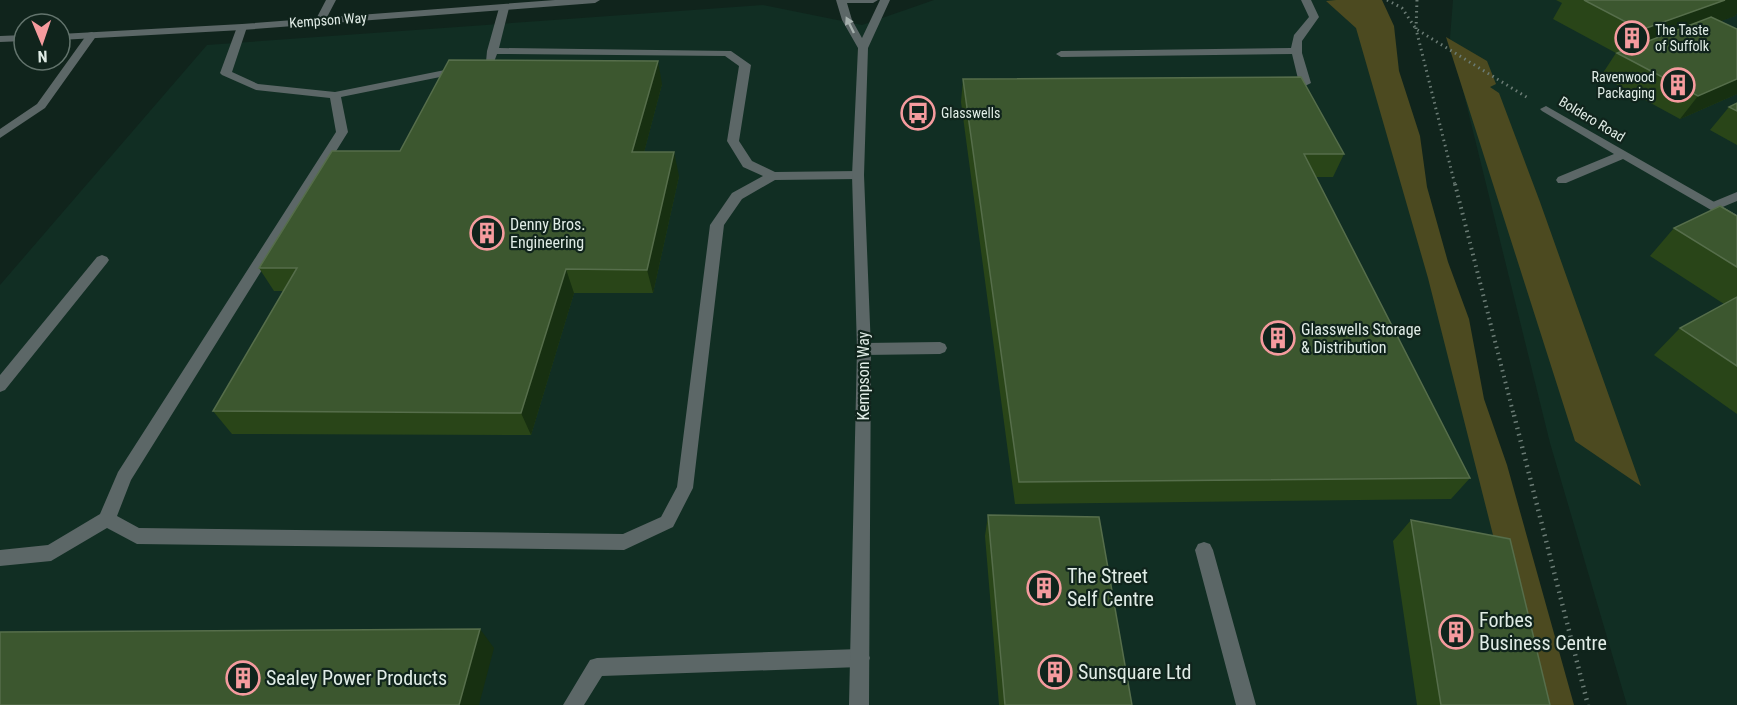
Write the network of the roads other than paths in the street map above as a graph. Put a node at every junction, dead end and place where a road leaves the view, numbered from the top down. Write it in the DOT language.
graph roads {
  1 [pos="331,0"];
  2 [pos="595,0"];
  3 [pos="842,0"];
  4 [pos="873,0"];
  5 [pos="885,0"];
  6 [pos="1306,0"];
  7 [pos="559,2"];
  8 [pos="504,8"];
  9 [pos="320,21"];
  10 [pos="242,27"];
  11 [pos="93,35"];
  12 [pos="72,36"];
  13 [pos="863,48"];
  14 [pos="1298,51"];
  15 [pos="1061,54"];
  16 [pos="489,61"];
  17 [pos="1305,83"];
  18 [pos="335,95"];
  19 [pos="1546,109"];
  20 [pos="0,135"];
  21 [pos="1623,155"];
  22 [pos="858,175"];
  23 [pos="773,176"];
  24 [pos="1562,180"];
  25 [pos="1737,196"];
  26 [pos="1713,207"];
  27 [pos="1737,221"];
  28 [pos="102,260"];
  29 [pos="940,348"];
  30 [pos="864,349"];
  31 [pos="0,386"];
  32 [pos="107,519"];
  33 [pos="1204,550"];
  34 [pos="0,558"];
  35 [pos="860,658"];
  36 [pos="573,705"];
  37 [pos="859,705"];
  38 [pos="1246,705"];
  1 -- 9 [label="street"];
  2 -- 7 [label="street, Kempson Way"];
  3 -- 4 [label="street"];
  13 -- 3 [label="street, one-way"];
  5 -- 13 [label="street, Kempson Way"];
  6 -- 14 [label="street"];
  7 -- 8 [label="street, Kempson Way"];
  8 -- 9 [label="street, Kempson Way"];
  8 -- 16 [label="street"];
  9 -- 10 [label="street, Kempson Way"];
  10 -- 11 [label="street, Kempson Way"];
  10 -- 18 [label="street"];
  11 -- 12 [label="street, Kempson Way"];
  11 -- 20 [label="street"];
  13 -- 22 [label="street, Kempson Way"];
  14 -- 15 [label="street"];
  14 -- 17 [label="street"];
  16 -- 18 [label="street"];
  16 -- 23 [label="street"];
  18 -- 32 [label="street"];
  19 -- 21 [label="street, Boldero Road"];
  21 -- 24 [label="street, Boldero Road"];
  21 -- 26 [label="street, Boldero Road"];
  22 -- 23 [label="street"];
  22 -- 30 [label="street, Kempson Way"];
  23 -- 32 [label="street"];
  25 -- 26 [label="street"];
  26 -- 27 [label="street, Boldero Road"];
  28 -- 31 [label="street"];
  29 -- 30 [label="street"];
  30 -- 35 [label="street, Kempson Way"];
  32 -- 34 [label="street"];
  33 -- 38 [label="street"];
  35 -- 36 [label="street"];
  35 -- 37 [label="street, Kempson Way"];
}
